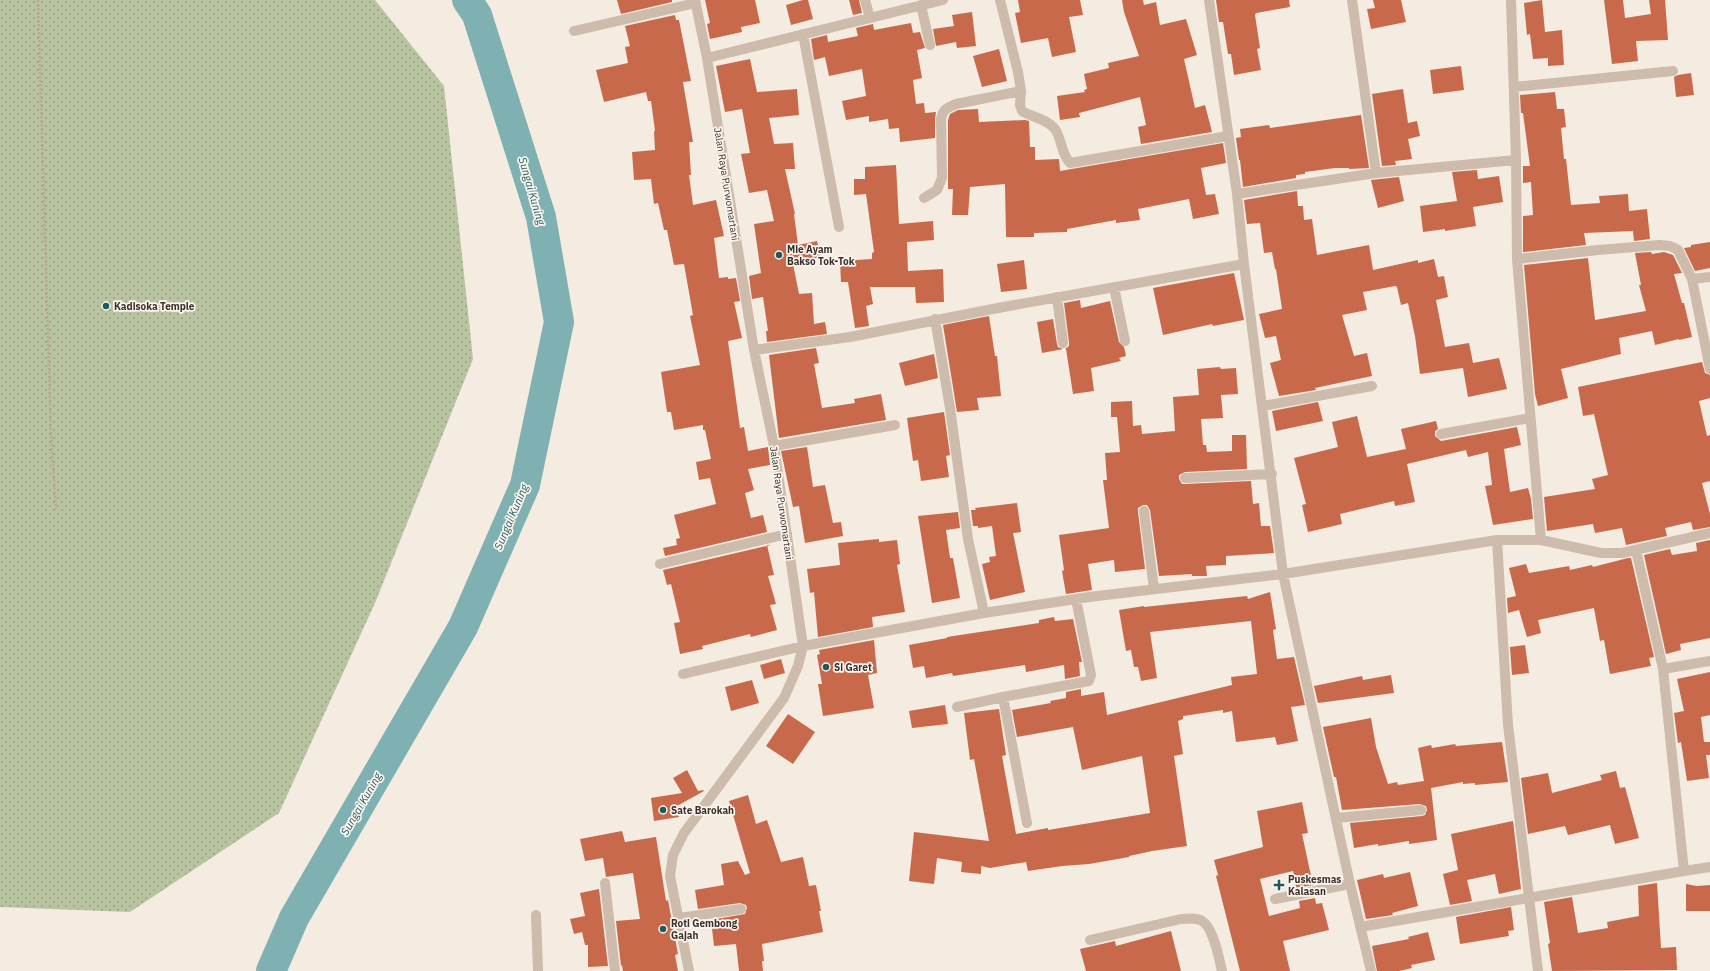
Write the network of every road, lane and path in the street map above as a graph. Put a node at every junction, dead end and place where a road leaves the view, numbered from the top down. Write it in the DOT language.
graph roads {
  1 [pos="38,0"];
  2 [pos="865,0"];
  3 [pos="943,0"];
  4 [pos="1000,0"];
  5 [pos="1209,0"];
  6 [pos="1352,0"];
  7 [pos="1511,0"];
  8 [pos="696,2"];
  9 [pos="921,5"];
  10 [pos="870,18"];
  11 [pos="574,31"];
  12 [pos="803,34"];
  13 [pos="930,45"];
  14 [pos="707,58"];
  15 [pos="1673,71"];
  16 [pos="1514,87"];
  17 [pos="1021,91"];
  18 [pos="1228,136"];
  19 [pos="1516,160"];
  20 [pos="1376,174"];
  21 [pos="1237,194"];
  22 [pos="924,198"];
  23 [pos="839,227"];
  24 [pos="1517,259"];
  25 [pos="1244,264"];
  26 [pos="1710,277"];
  27 [pos="1692,279"];
  28 [pos="1114,287"];
  29 [pos="1057,297"];
  30 [pos="935,320"];
  31 [pos="1126,341"];
  32 [pos="1063,343"];
  33 [pos="754,350"];
  34 [pos="1710,369"];
  35 [pos="1372,386"];
  36 [pos="1263,406"];
  37 [pos="1530,418"];
  38 [pos="895,425"];
  39 [pos="1441,434"];
  40 [pos="774,446"];
  41 [pos="1272,474"];
  42 [pos="1185,478"];
  43 [pos="56,509"];
  44 [pos="1144,511"];
  45 [pos="1710,533"];
  46 [pos="786,534"];
  47 [pos="1497,540"];
  48 [pos="1541,540"];
  49 [pos="1636,550"];
  50 [pos="660,564"];
  51 [pos="1284,574"];
  52 [pos="1154,589"];
  53 [pos="1076,599"];
  54 [pos="984,613"];
  55 [pos="803,646"];
  56 [pos="1710,661"];
  57 [pos="1663,669"];
  58 [pos="683,674"];
  59 [pos="1003,696"];
  60 [pos="957,707"];
  61 [pos="1421,810"];
  62 [pos="1337,818"];
  63 [pos="1027,823"];
  64 [pos="1710,867"];
  65 [pos="1684,871"];
  66 [pos="605,883"];
  67 [pos="1350,884"];
  68 [pos="1275,899"];
  69 [pos="1530,899"];
  70 [pos="741,909"];
  71 [pos="536,915"];
  72 [pos="679,918"];
  73 [pos="1360,928"];
  74 [pos="1090,940"];
  75 [pos="538,971"];
  76 [pos="615,971"];
  77 [pos="689,971"];
  78 [pos="1222,971"];
  79 [pos="1371,971"];
  80 [pos="1538,971"];
  1 -- 43 [label="path"];
  2 -- 10 [label="street"];
  3 -- 9 [label="street"];
  4 -- 17 [label="street"];
  5 -- 18 [label="street"];
  6 -- 20 [label="street"];
  7 -- 16 [label="street"];
  8 -- 11 [label="street"];
  8 -- 14 [label="street, Jalan Raya Purwomartani"];
  9 -- 10 [label="street"];
  9 -- 13 [label="street"];
  10 -- 12 [label="street"];
  12 -- 14 [label="street"];
  12 -- 23 [label="street"];
  14 -- 33 [label="street, Jalan Raya Purwomartani"];
  15 -- 16 [label="street"];
  16 -- 19 [label="street"];
  17 -- 18 [label="street"];
  17 -- 22 [label="street"];
  18 -- 21 [label="street"];
  19 -- 20 [label="street"];
  19 -- 24 [label="street"];
  20 -- 21 [label="street"];
  21 -- 25 [label="street"];
  24 -- 27 [label="street"];
  24 -- 37 [label="street"];
  25 -- 28 [label="street"];
  25 -- 36 [label="street"];
  26 -- 27 [label="street"];
  27 -- 34 [label="street"];
  28 -- 29 [label="street"];
  28 -- 31 [label="street"];
  29 -- 30 [label="street"];
  29 -- 32 [label="street"];
  30 -- 33 [label="street"];
  30 -- 54 [label="street"];
  33 -- 40 [label="street, Jalan Raya Purwomartani"];
  35 -- 36 [label="street"];
  36 -- 41 [label="street"];
  37 -- 39 [label="street"];
  37 -- 48 [label="street"];
  38 -- 40 [label="street"];
  40 -- 46 [label="street, Jalan Raya Purwomartani"];
  41 -- 42 [label="street"];
  41 -- 51 [label="street"];
  44 -- 52 [label="street"];
  45 -- 49 [label="street"];
  46 -- 50 [label="street"];
  46 -- 55 [label="street, Jalan Raya Purwomartani"];
  47 -- 48 [label="street"];
  47 -- 51 [label="street"];
  47 -- 69 [label="street"];
  48 -- 49 [label="street"];
  49 -- 57 [label="street"];
  51 -- 52 [label="street"];
  51 -- 62 [label="street"];
  52 -- 53 [label="street"];
  53 -- 54 [label="street"];
  53 -- 59 [label="street"];
  54 -- 55 [label="street"];
  55 -- 58 [label="street"];
  55 -- 72 [label="street, Jalan Raya Purwomartani"];
  56 -- 57 [label="street"];
  57 -- 65 [label="street"];
  59 -- 60 [label="street"];
  59 -- 63 [label="street"];
  61 -- 62 [label="street"];
  62 -- 67 [label="street"];
  64 -- 65 [label="street"];
  65 -- 69 [label="street"];
  66 -- 76 [label="street"];
  67 -- 68 [label="street"];
  67 -- 73 [label="street"];
  69 -- 73 [label="street"];
  69 -- 80 [label="street"];
  70 -- 72 [label="street"];
  71 -- 75 [label="street"];
  72 -- 77 [label="street, Jalan Raya Purwomartani"];
  73 -- 79 [label="street"];
  74 -- 78 [label="street"];
}
